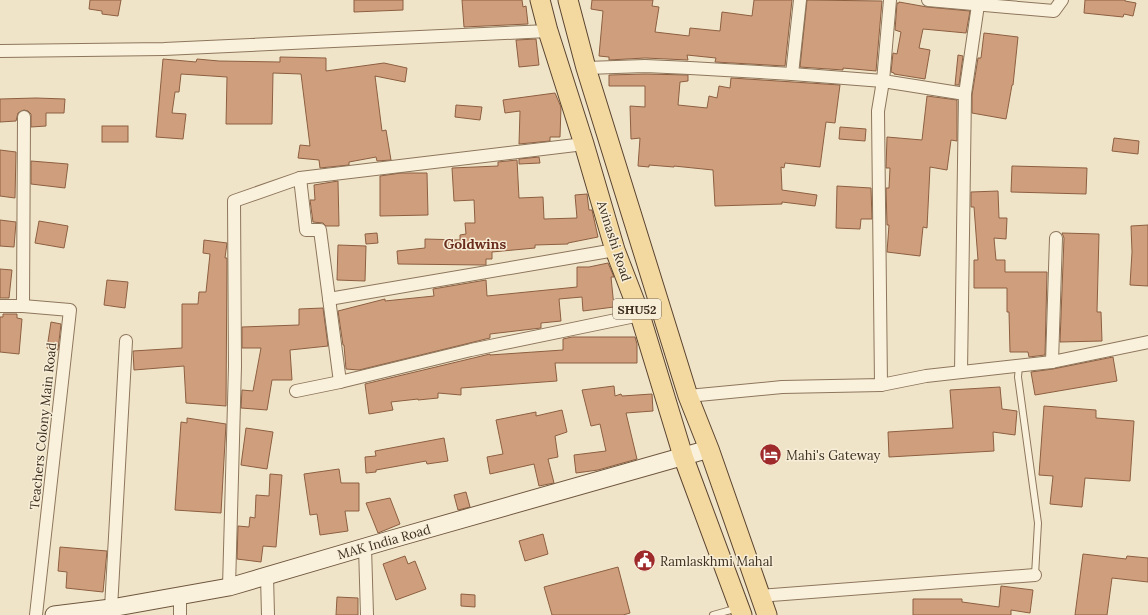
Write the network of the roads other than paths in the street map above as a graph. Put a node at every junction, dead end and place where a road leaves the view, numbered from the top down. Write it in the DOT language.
graph roads {
  1 [pos="540,0"];
  2 [pos="568,0"];
  3 [pos="800,0"];
  4 [pos="890,0"];
  5 [pos="928,0"];
  6 [pos="1062,0"];
  7 [pos="978,5"];
  8 [pos="548,31"];
  9 [pos="0,51"];
  10 [pos="586,68"];
  11 [pos="792,74"];
  12 [pos="883,81"];
  13 [pos="965,94"];
  14 [pos="24,117"];
  15 [pos="584,144"];
  16 [pos="300,178"];
  17 [pos="1056,238"];
  18 [pos="615,250"];
  19 [pos="329,299"];
  20 [pos="0,306"];
  21 [pos="23,306"];
  22 [pos="640,315"];
  23 [pos="126,341"];
  24 [pos="1148,342"];
  25 [pos="1052,362"];
  26 [pos="1019,366"];
  27 [pos="961,372"];
  28 [pos="340,382"];
  29 [pos="881,385"];
  30 [pos="296,391"];
  31 [pos="688,396"];
  32 [pos="709,449"];
  33 [pos="683,456"];
  34 [pos="365,547"];
  35 [pos="1035,574"];
  36 [pos="267,576"];
  37 [pos="229,587"];
  38 [pos="180,596"];
  39 [pos="760,596"];
  40 [pos="111,608"];
  41 [pos="741,611"];
  42 [pos="36,615"];
  43 [pos="54,615"];
  44 [pos="180,615"];
  45 [pos="268,615"];
  46 [pos="367,615"];
  47 [pos="713,615"];
  48 [pos="767,615"];
  1 -- 8 [label="main road, Avinashi Road / SHU52"];
  2 -- 10 [label="main road, Avinashi Road / SHU52"];
  3 -- 11 [label="street"];
  4 -- 12 [label="street"];
  5 -- 7 [label="street"];
  6 -- 7 [label="street"];
  7 -- 13 [label="street"];
  8 -- 9 [label="street"];
  8 -- 15 [label="main road, Avinashi Road / SHU52"];
  10 -- 11 [label="street"];
  10 -- 31 [label="main road, Avinashi Road / SHU52"];
  11 -- 12 [label="street"];
  12 -- 13 [label="street"];
  12 -- 29 [label="street"];
  13 -- 27 [label="street"];
  14 -- 21 [label="street"];
  15 -- 16 [label="street"];
  15 -- 18 [label="main road, Avinashi Road / SHU52"];
  16 -- 19 [label="street"];
  16 -- 37 [label="street"];
  17 -- 25 [label="street"];
  18 -- 19 [label="street"];
  18 -- 22 [label="main road, Avinashi Road / SHU52"];
  19 -- 28 [label="street"];
  20 -- 21 [label="street, Teachers Colony Main Road"];
  21 -- 42 [label="street, Teachers Colony Main Road"];
  22 -- 28 [label="street"];
  22 -- 33 [label="main road, Avinashi Road / SHU52"];
  23 -- 40 [label="street"];
  24 -- 25 [label="street"];
  25 -- 26 [label="street"];
  26 -- 27 [label="street"];
  26 -- 35 [label="lane"];
  27 -- 29 [label="street"];
  28 -- 30 [label="street"];
  29 -- 31 [label="street"];
  31 -- 32 [label="main road, Avinashi Road / SHU52"];
  32 -- 33 [label="street, MAK India Road"];
  32 -- 39 [label="main road, Avinashi Road / SHU52"];
  33 -- 34 [label="street, MAK India Road"];
  33 -- 41 [label="main road, Avinashi Road / SHU52"];
  34 -- 36 [label="street, MAK India Road"];
  34 -- 46 [label="street"];
  35 -- 39 [label="street"];
  36 -- 37 [label="street, MAK India Road"];
  36 -- 45 [label="street"];
  37 -- 38 [label="street, MAK India Road"];
  38 -- 40 [label="street, MAK India Road"];
  38 -- 44 [label="street"];
  39 -- 48 [label="main road, Avinashi Road / SHU52"];
  40 -- 43 [label="street, MAK India Road"];
  41 -- 47 [label="lane"];
}
